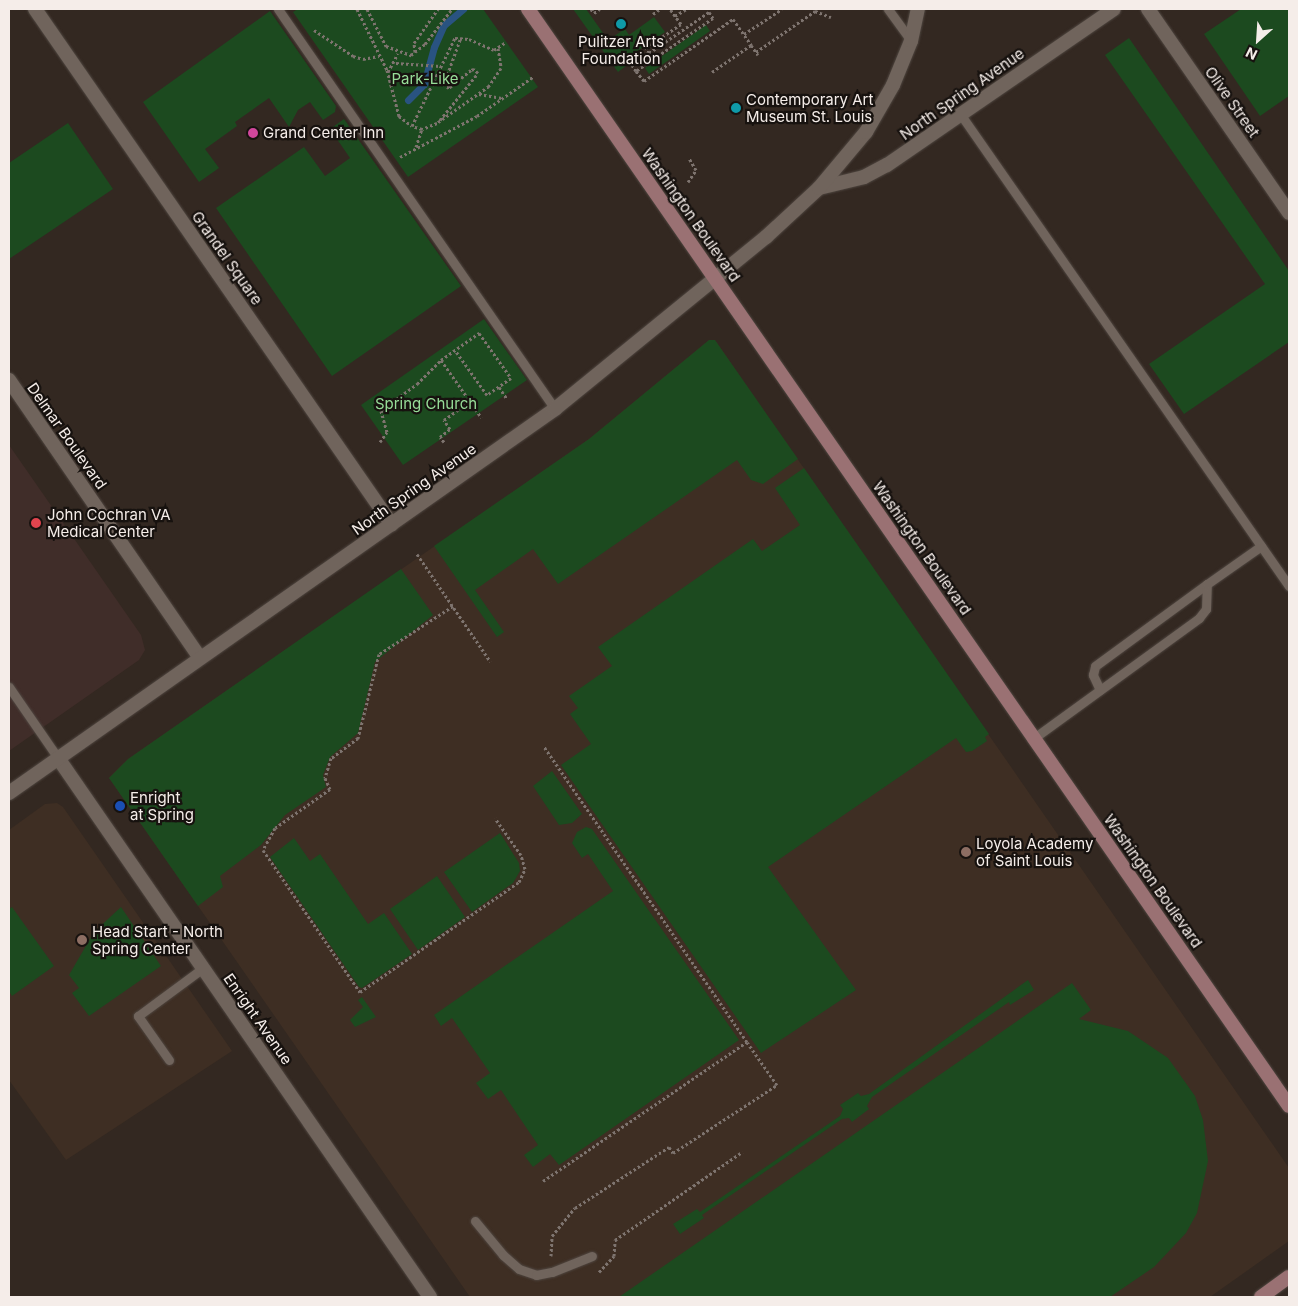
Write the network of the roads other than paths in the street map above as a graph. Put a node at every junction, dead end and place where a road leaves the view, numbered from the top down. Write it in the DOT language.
graph roads {
  1 [pos="35,9"];
  2 [pos="278,9"];
  3 [pos="528,9"];
  4 [pos="888,9"];
  5 [pos="918,9"];
  6 [pos="1114,9"];
  7 [pos="1148,9"];
  8 [pos="911,41"];
  9 [pos="961,114"];
  10 [pos="819,188"];
  11 [pos="1289,213"];
  12 [pos="716,279"];
  13 [pos="9,380"];
  14 [pos="555,409"];
  15 [pos="392,525"];
  16 [pos="1261,546"];
  17 [pos="1207,584"];
  18 [pos="1289,586"];
  19 [pos="200,658"];
  20 [pos="9,687"];
  21 [pos="1100,690"];
  22 [pos="1034,738"];
  23 [pos="58,758"];
  24 [pos="9,793"];
  25 [pos="203,968"];
  26 [pos="169,1060"];
  27 [pos="1289,1106"];
  28 [pos="475,1221"];
  29 [pos="592,1256"];
  30 [pos="1289,1277"];
  31 [pos="430,1297"];
  32 [pos="1261,1297"];
  1 -- 15 [label="street, Grandel Square"];
  2 -- 14 [label="lane"];
  3 -- 12 [label="main road, Washington Boulevard"];
  4 -- 8 [label="lane"];
  5 -- 8 [label="street, North Spring Avenue"];
  6 -- 9 [label="street, North Spring Avenue"];
  7 -- 11 [label="street, Olive Street"];
  8 -- 10 [label="street, North Spring Avenue"];
  9 -- 10 [label="street, North Spring Avenue"];
  9 -- 16 [label="lane"];
  10 -- 12 [label="street, North Spring Avenue"];
  12 -- 14 [label="street, North Spring Avenue"];
  12 -- 22 [label="main road, Washington Boulevard"];
  13 -- 19 [label="street, Delmar Boulevard"];
  14 -- 15 [label="street, North Spring Avenue"];
  15 -- 19 [label="street, North Spring Avenue"];
  16 -- 17 [label="lane"];
  16 -- 18 [label="lane"];
  17 -- 21 [label="lane"];
  17 -- 21 [label="lane"];
  19 -- 23 [label="street, North Spring Avenue"];
  20 -- 23 [label="lane"];
  21 -- 22 [label="lane"];
  22 -- 27 [label="main road, Washington Boulevard"];
  23 -- 24 [label="street, North Spring Avenue"];
  23 -- 25 [label="street, Enright Avenue"];
  25 -- 26 [label="lane"];
  25 -- 31 [label="street, Enright Avenue"];
  28 -- 29 [label="lane"];
  30 -- 32 [label="main road"];
}
